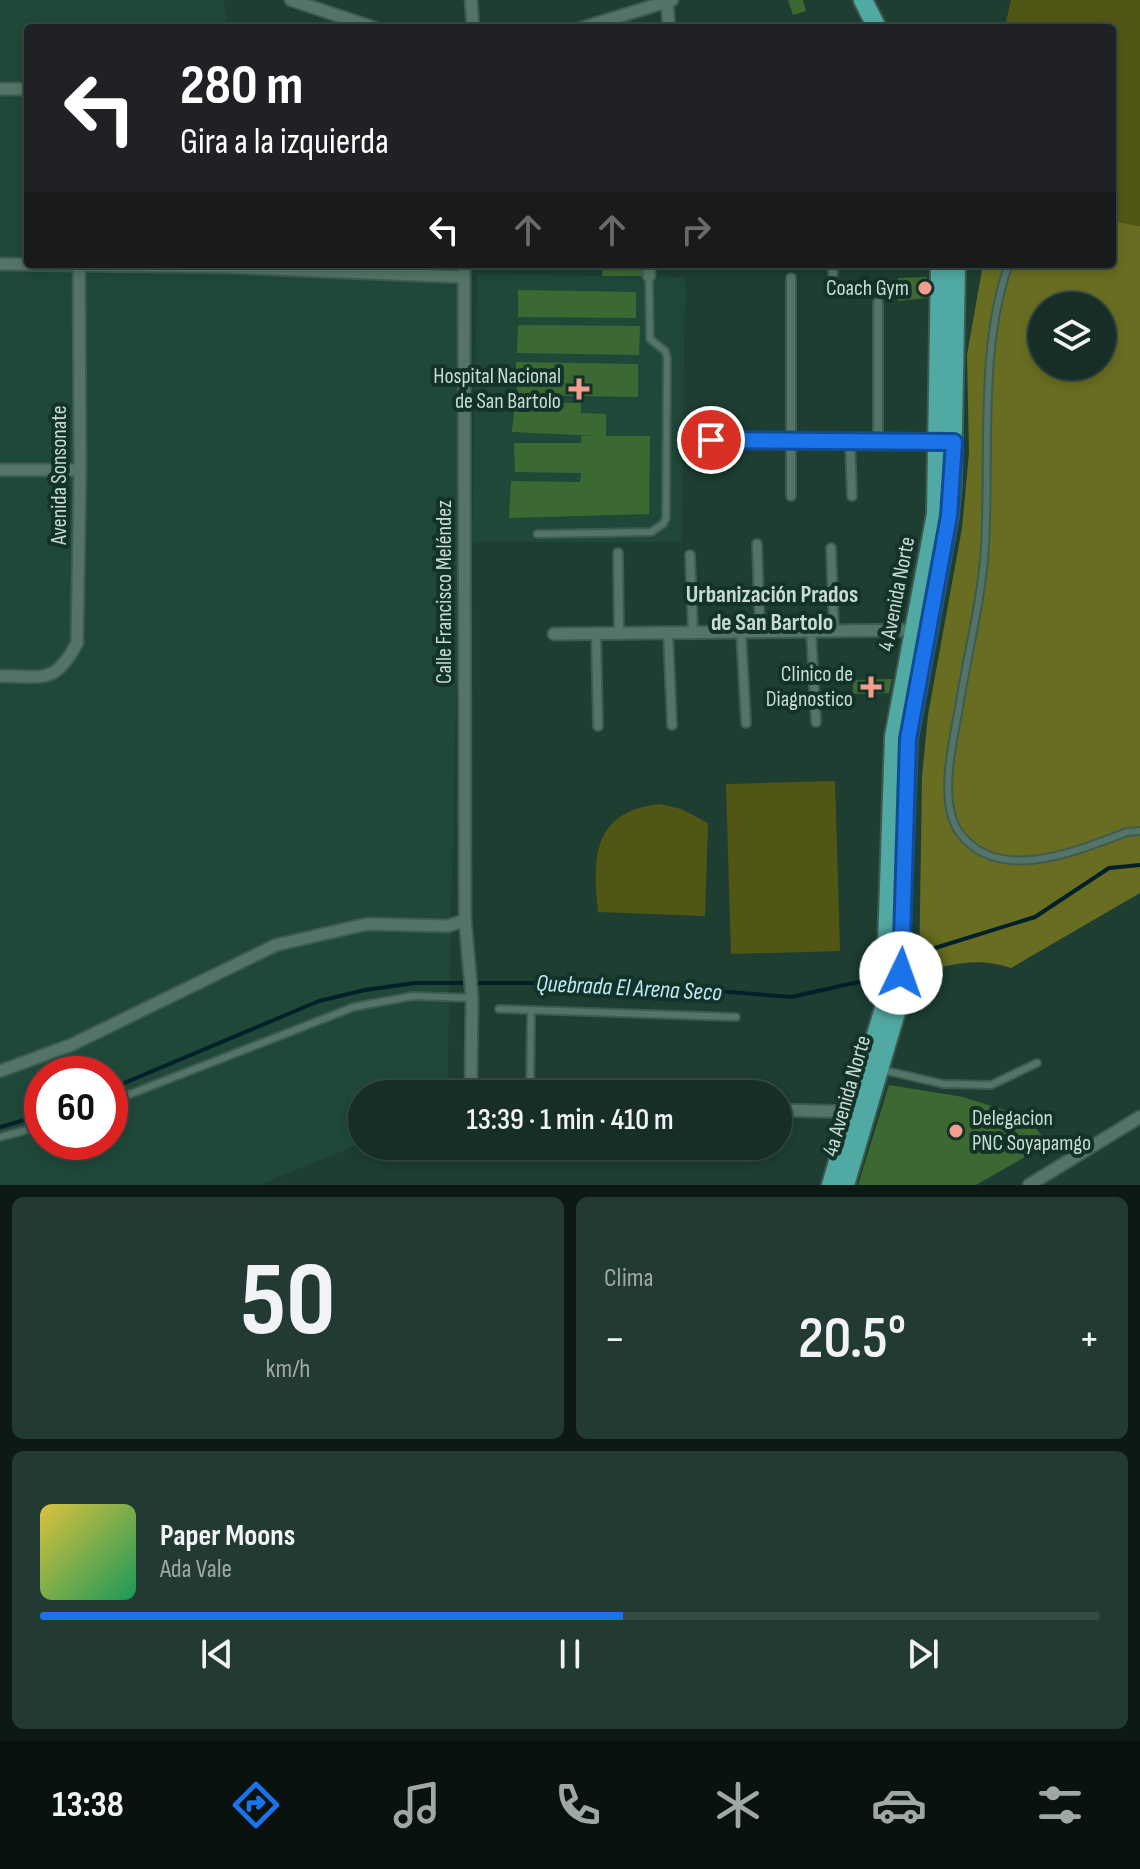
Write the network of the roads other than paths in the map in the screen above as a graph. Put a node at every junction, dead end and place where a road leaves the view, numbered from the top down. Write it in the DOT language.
graph roads {
  1 [pos="291,0"];
  2 [pos="338,0"];
  3 [pos="471,0"];
  4 [pos="863,0"];
  5 [pos="669,1"];
  6 [pos="335,15"];
  7 [pos="363,24"];
  8 [pos="473,24"];
  9 [pos="595,24"];
  10 [pos="669,24"];
  11 [pos="875,24"];
  12 [pos="0,89"];
  13 [pos="24,89"];
  14 [pos="0,264"];
  15 [pos="24,264"];
  16 [pos="79,268"];
  17 [pos="345,268"];
  18 [pos="940,268"];
  19 [pos="956,268"];
  20 [pos="1008,268"];
  21 [pos="464,270"];
  22 [pos="649,270"];
  23 [pos="791,278"];
  24 [pos="878,303"];
  25 [pos="711,440"];
  26 [pos="790,441"];
  27 [pos="850,442"];
  28 [pos="878,442"];
  29 [pos="947,442"];
  30 [pos="0,470"];
  31 [pos="80,470"];
  32 [pos="791,496"];
  33 [pos="852,496"];
  34 [pos="537,534"];
  35 [pos="757,544"];
  36 [pos="831,548"];
  37 [pos="618,553"];
  38 [pos="690,555"];
  39 [pos="834,630"];
  40 [pos="760,631"];
  41 [pos="811,631"];
  42 [pos="921,631"];
  43 [pos="668,632"];
  44 [pos="693,632"];
  45 [pos="741,632"];
  46 [pos="596,633"];
  47 [pos="619,633"];
  48 [pos="554,634"];
  49 [pos="0,676"];
  50 [pos="816,722"];
  51 [pos="746,723"];
  52 [pos="672,725"];
  53 [pos="598,726"];
  54 [pos="1140,831"];
  55 [pos="465,920"];
  56 [pos="894,968"];
  57 [pos="471,995"];
  58 [pos="499,1009"];
  59 [pos="531,1013"];
  60 [pos="736,1017"];
  61 [pos="1037,1063"];
  62 [pos="873,1068"];
  63 [pos="0,1071"];
  64 [pos="471,1080"];
  65 [pos="530,1080"];
  66 [pos="128,1095"];
  67 [pos="792,1110"];
  68 [pos="860,1112"];
  69 [pos="1140,1117"];
  70 [pos="24,1131"];
  71 [pos="0,1137"];
  72 [pos="831,1185"];
  73 [pos="845,1185"];
  74 [pos="1029,1185"];
  1 -- 6 [label="street"];
  2 -- 6 [label="street"];
  3 -- 8 [label="street"];
  4 -- 11 [label="main road"];
  5 -- 9 [label="street"];
  5 -- 10 [label="street"];
  6 -- 7 [label="street"];
  12 -- 13 [label="street"];
  14 -- 15 [label="street"];
  16 -- 31 [label="street, Avenida Sonsonate"];
  17 -- 21 [label="street"];
  18 -- 29 [label="main road, 4 Avenida Norte"];
  19 -- 29 [label="main road, 4 Avenida Norte"];
  20 -- 54 [label="lane"];
  21 -- 55 [label="street, Calle Francisco Meléndez"];
  22 -- 34 [label="lane"];
  23 -- 26 [label="street"];
  24 -- 28 [label="street"];
  25 -- 26 [label="street"];
  26 -- 27 [label="street"];
  26 -- 32 [label="street"];
  27 -- 28 [label="street"];
  27 -- 33 [label="street"];
  28 -- 29 [label="street"];
  29 -- 42 [label="main road, 4 Avenida Norte"];
  30 -- 31 [label="street"];
  31 -- 49 [label="street, Avenida Sonsonate"];
  35 -- 40 [label="street"];
  36 -- 39 [label="street"];
  37 -- 47 [label="street"];
  38 -- 44 [label="street"];
  39 -- 41 [label="street"];
  39 -- 42 [label="street"];
  40 -- 41 [label="street"];
  40 -- 45 [label="street"];
  41 -- 50 [label="street"];
  42 -- 56 [label="main road, 4 Avenida Norte"];
  43 -- 44 [label="street"];
  43 -- 47 [label="street"];
  43 -- 52 [label="street"];
  44 -- 45 [label="street"];
  45 -- 51 [label="street"];
  46 -- 47 [label="street"];
  46 -- 48 [label="street"];
  46 -- 53 [label="street"];
  55 -- 57 [label="street, Calle Francisco Meléndez"];
  55 -- 63 [label="street"];
  56 -- 62 [label="main road, 4a Avenida Norte"];
  57 -- 64 [label="street, Calle Francisco Meléndez"];
  57 -- 66 [label="lane"];
  58 -- 59 [label="lane"];
  59 -- 60 [label="lane"];
  59 -- 65 [label="lane"];
  61 -- 62 [label="lane"];
  62 -- 68 [label="main road, 4a Avenida Norte"];
  67 -- 68 [label="street"];
  68 -- 72 [label="main road, 4a Avenida Norte"];
  68 -- 73 [label="main road, 4a Avenida Norte"];
  69 -- 74 [label="street"];
  70 -- 71 [label="lane"];
}
